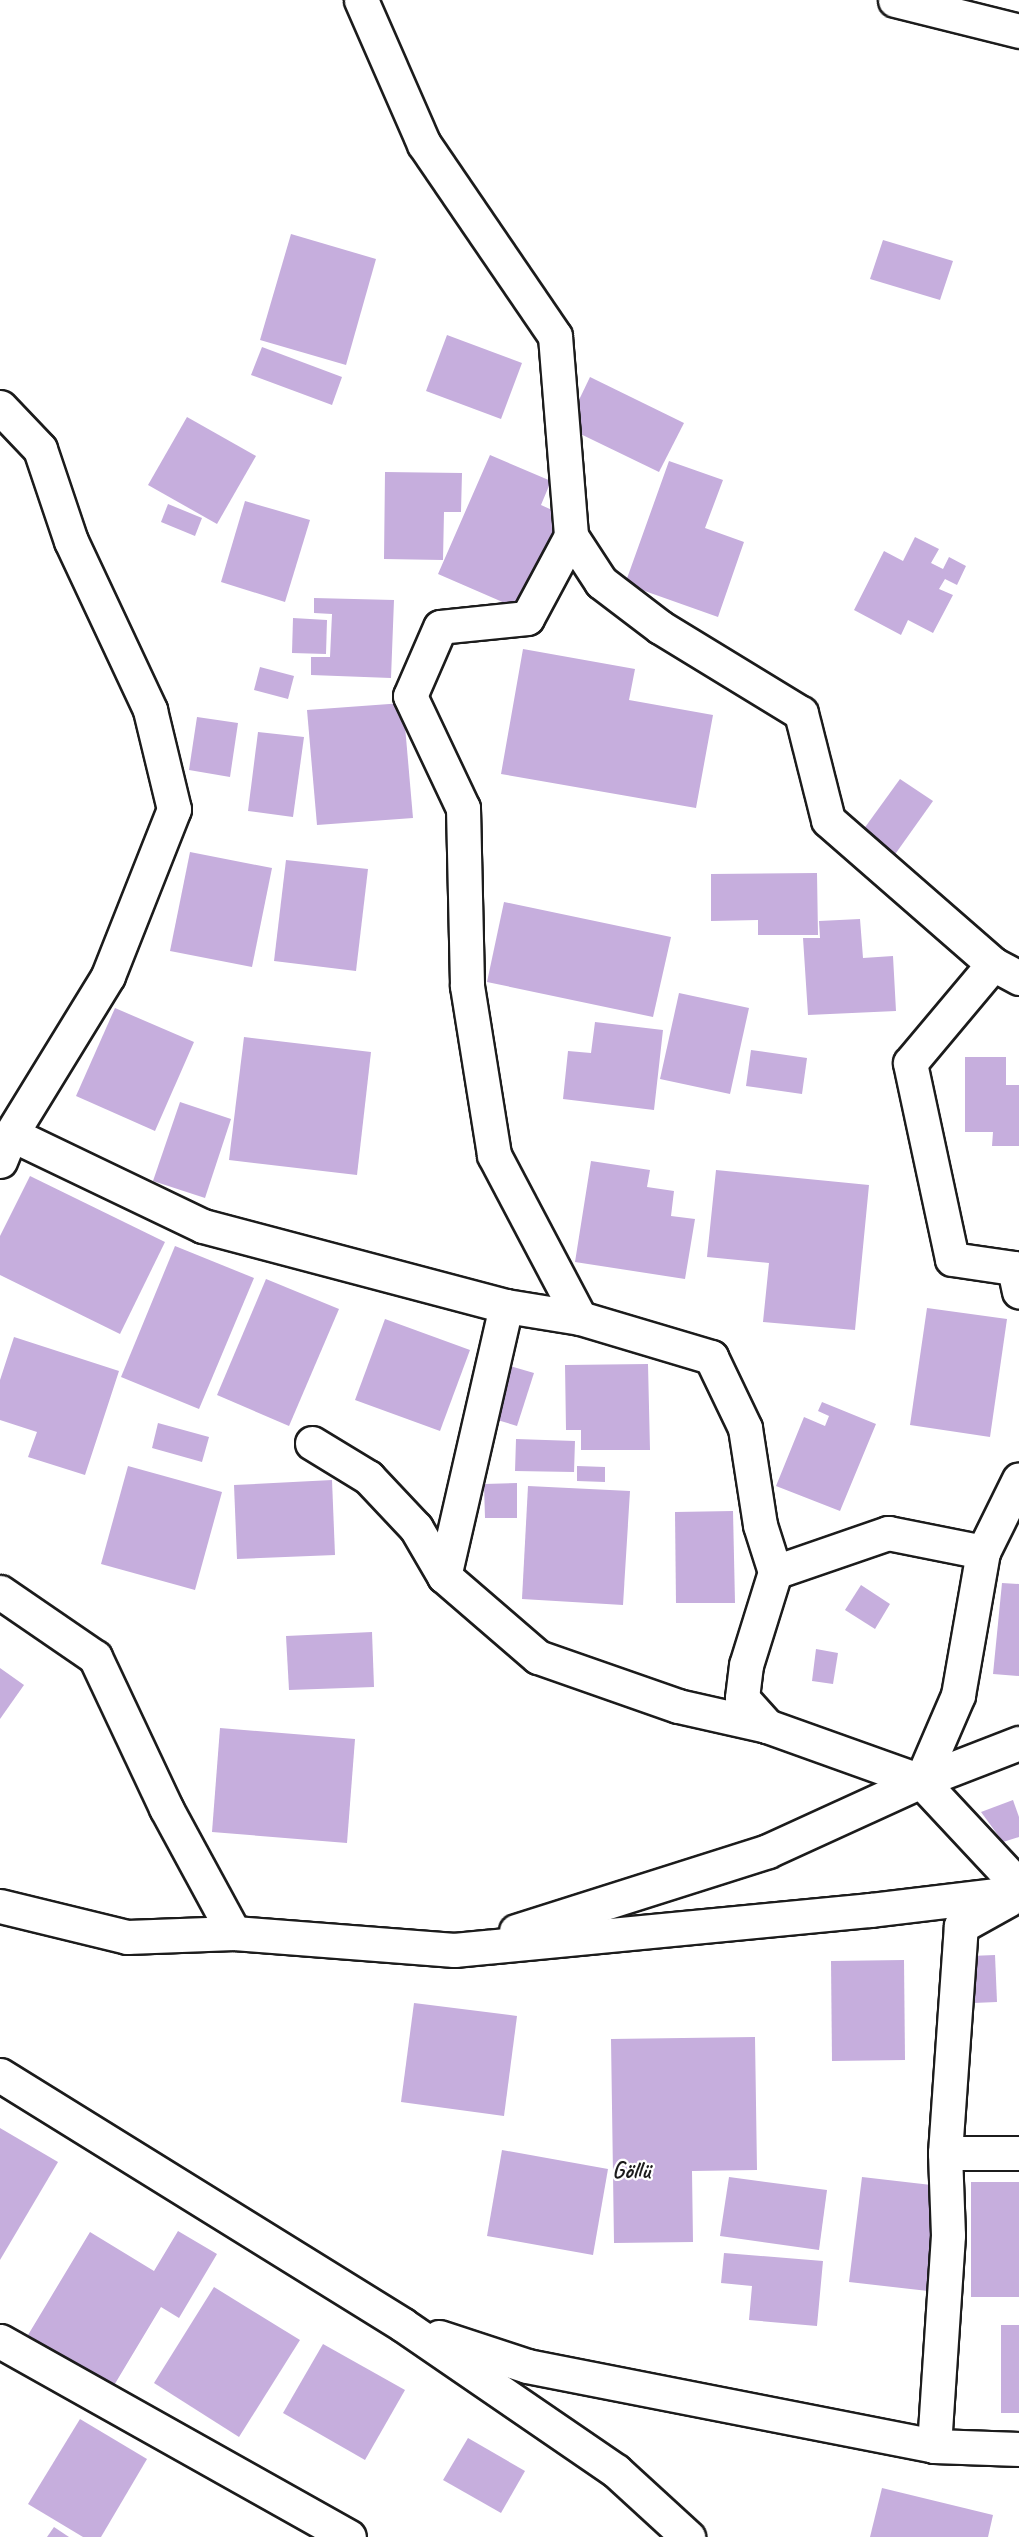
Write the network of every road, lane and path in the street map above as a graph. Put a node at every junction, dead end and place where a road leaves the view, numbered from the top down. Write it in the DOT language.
graph roads {
  1 [pos="361,0"];
  2 [pos="895,0"];
  3 [pos="1019,31"];
  4 [pos="0,407"];
  5 [pos="571,536"];
  6 [pos="1006,971"];
  7 [pos="5,1148"];
  8 [pos="1019,1291"];
  9 [pos="506,1306"];
  10 [pos="580,1318"];
  11 [pos="312,1443"];
  12 [pos="1019,1479"];
  13 [pos="983,1552"];
  14 [pos="775,1572"];
  15 [pos="444,1576"];
  16 [pos="0,1592"];
  17 [pos="767,1726"];
  18 [pos="1019,1743"];
  19 [pos="921,1781"];
  20 [pos="1019,1886"];
  21 [pos="1019,1893"];
  22 [pos="0,1906"];
  23 [pos="234,1933"];
  24 [pos="454,1950"];
  25 [pos="0,2075"];
  26 [pos="945,2153"];
  27 [pos="1019,2153"];
  28 [pos="403,2325"];
  29 [pos="0,2341"];
  30 [pos="934,2446"];
  31 [pos="1019,2449"];
  32 [pos="349,2537"];
  33 [pos="688,2537"];
  1 -- 5 [label="street"];
  2 -- 3 [label="street"];
  4 -- 7 [label="street"];
  5 -- 6 [label="street"];
  5 -- 10 [label="street"];
  6 -- 8 [label="street"];
  7 -- 9 [label="street"];
  9 -- 10 [label="street"];
  9 -- 15 [label="street"];
  10 -- 14 [label="street"];
  11 -- 15 [label="street"];
  12 -- 13 [label="street"];
  13 -- 14 [label="street"];
  13 -- 19 [label="street"];
  14 -- 17 [label="street"];
  15 -- 17 [label="street"];
  16 -- 23 [label="street"];
  17 -- 19 [label="street"];
  18 -- 19 [label="street"];
  19 -- 20 [label="street"];
  19 -- 24 [label="street"];
  21 -- 24 [label="street"];
  21 -- 26 [label="street"];
  22 -- 23 [label="street"];
  23 -- 24 [label="street"];
  25 -- 28 [label="street"];
  26 -- 27 [label="street"];
  26 -- 30 [label="street"];
  28 -- 30 [label="street"];
  28 -- 33 [label="street"];
  29 -- 32 [label="street"];
  30 -- 31 [label="street"];
}
